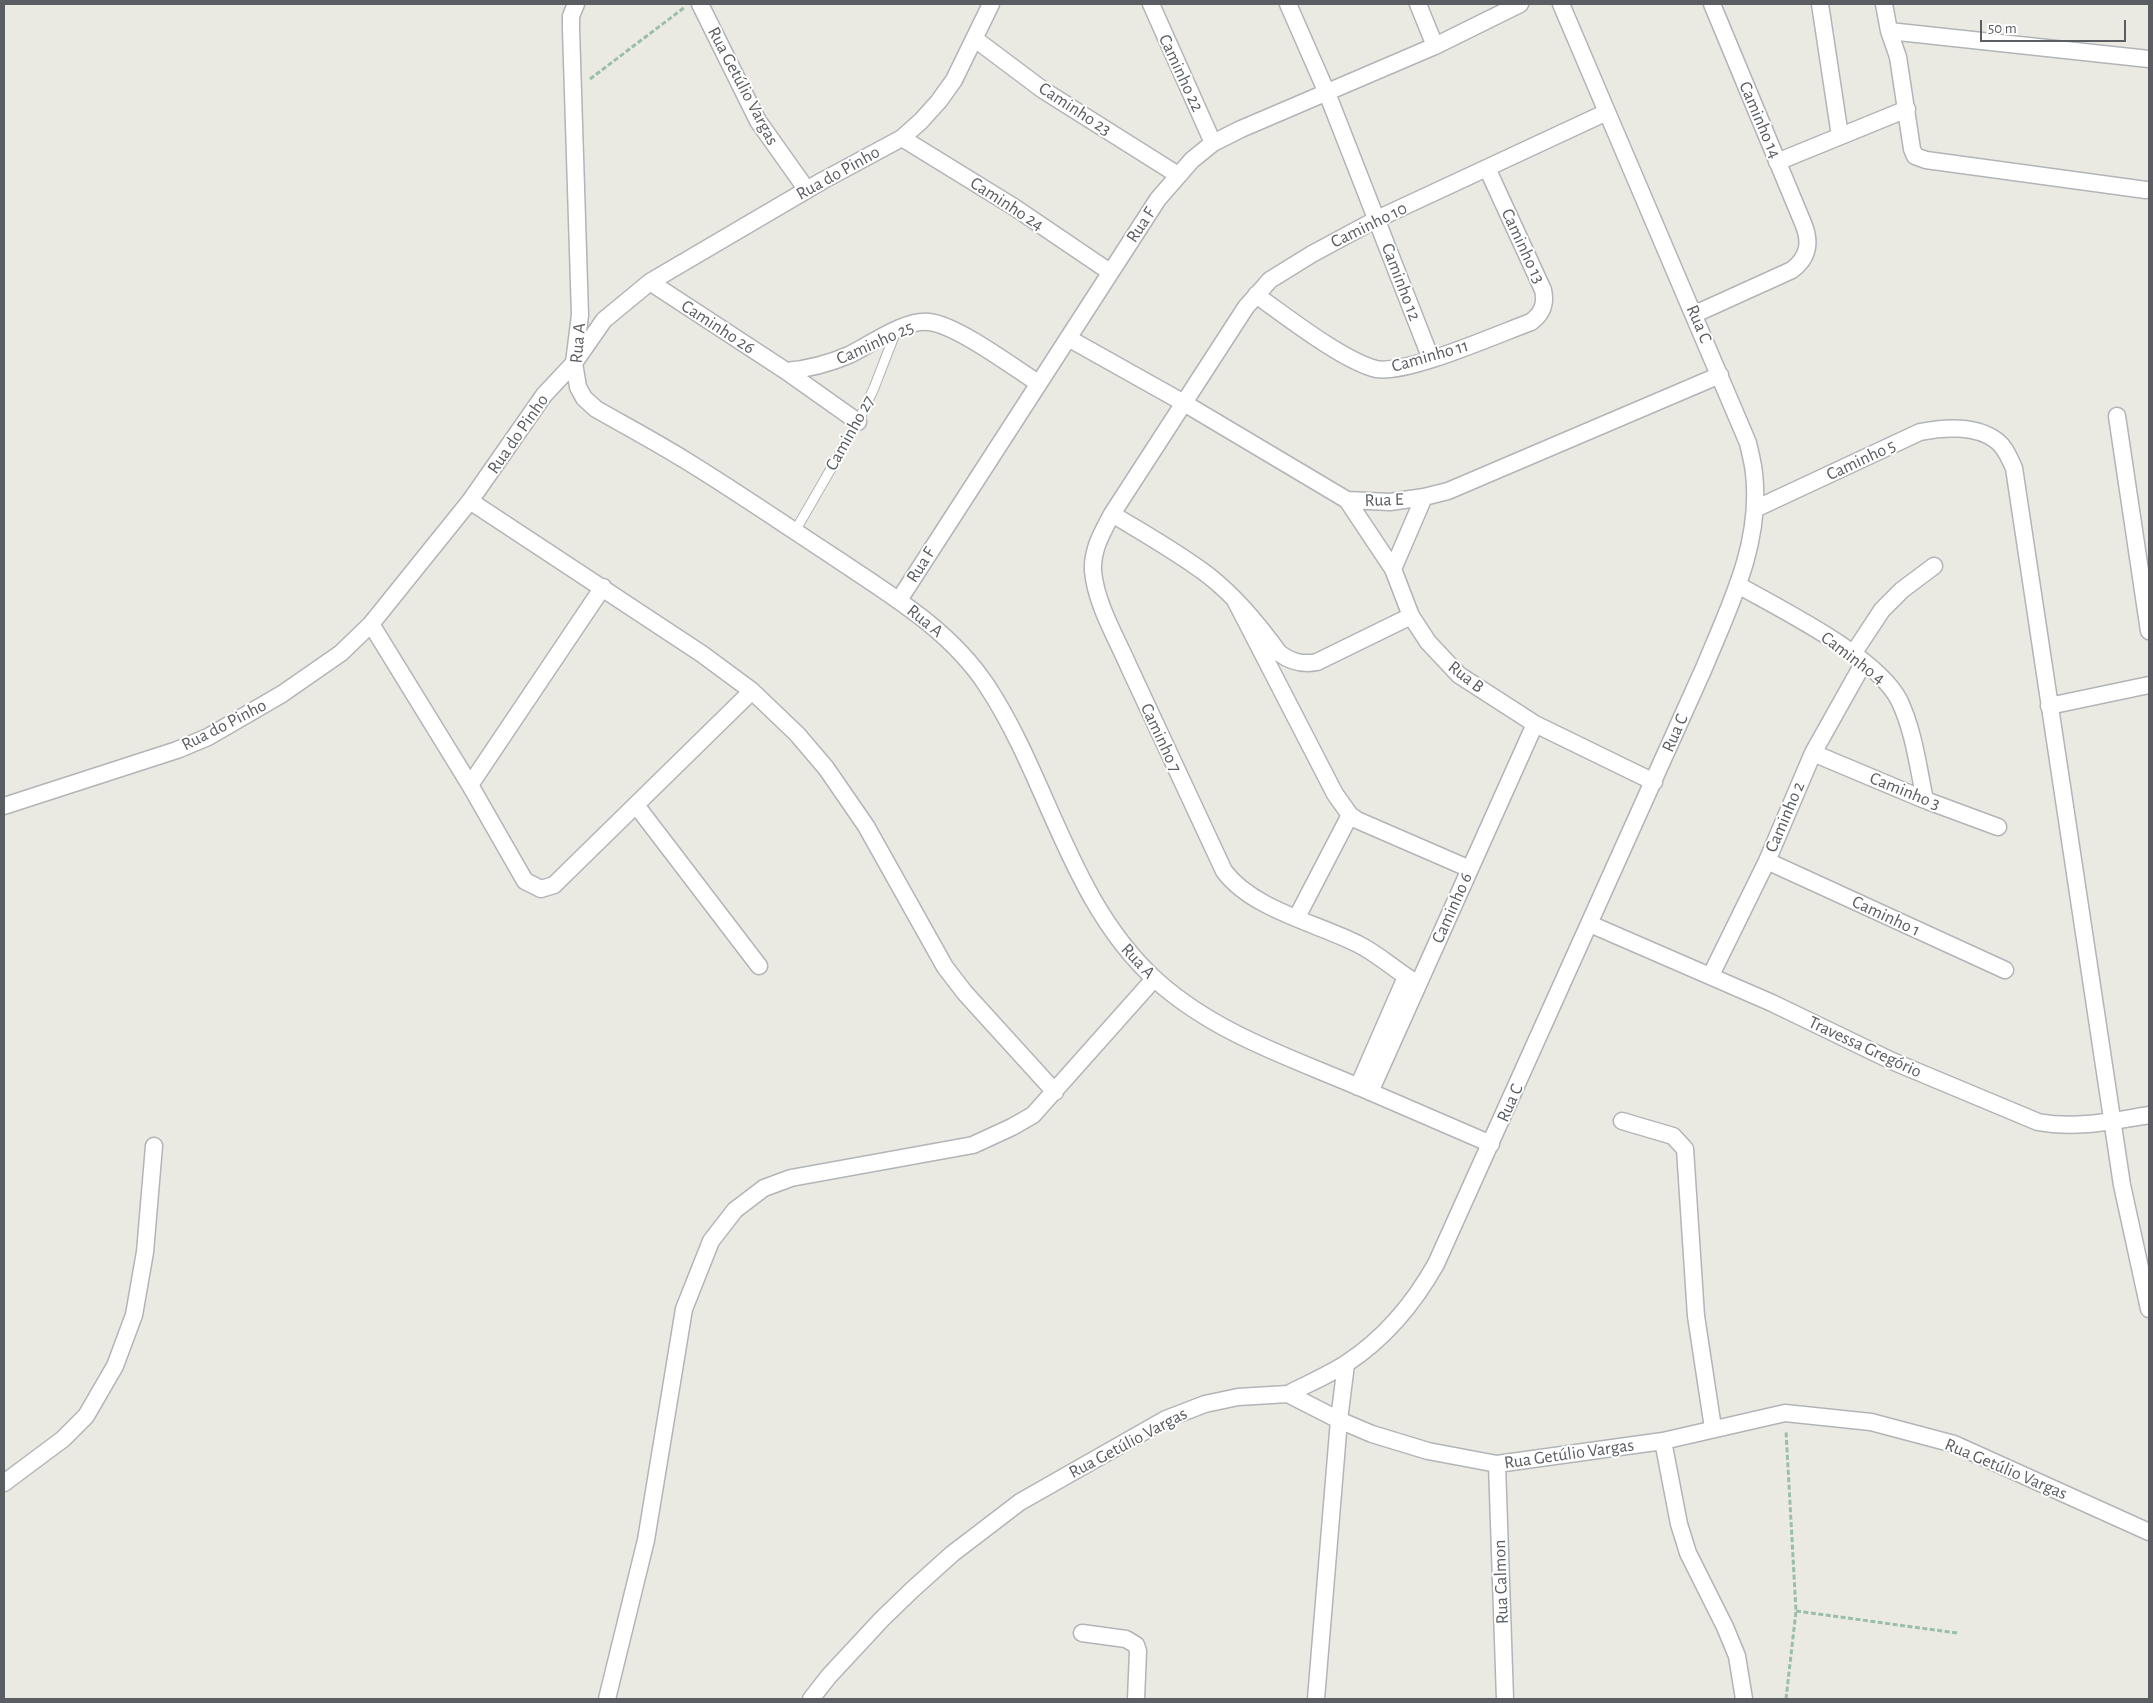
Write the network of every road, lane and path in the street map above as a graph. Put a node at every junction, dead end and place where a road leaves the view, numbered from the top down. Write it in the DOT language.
graph roads {
  1 [pos="576,4"];
  2 [pos="689,4"];
  3 [pos="700,4"];
  4 [pos="992,4"];
  5 [pos="1151,4"];
  6 [pos="1288,4"];
  7 [pos="1418,4"];
  8 [pos="1520,4"];
  9 [pos="1561,4"];
  10 [pos="1712,4"];
  11 [pos="1820,4"];
  12 [pos="1884,4"];
  13 [pos="1889,31"];
  14 [pos="975,39"];
  15 [pos="1435,46"];
  16 [pos="2149,59"];
  17 [pos="572,92"];
  18 [pos="1326,93"];
  19 [pos="1906,109"];
  20 [pos="1607,112"];
  21 [pos="1840,136"];
  22 [pos="902,138"];
  23 [pos="1213,142"];
  24 [pos="1777,162"];
  25 [pos="1487,168"];
  26 [pos="1178,175"];
  27 [pos="806,190"];
  28 [pos="2146,190"];
  29 [pos="1377,220"];
  30 [pos="1110,272"];
  31 [pos="650,282"];
  32 [pos="1256,295"];
  33 [pos="1695,314"];
  34 [pos="1532,322"];
  35 [pos="896,330"];
  36 [pos="1068,338"];
  37 [pos="1431,359"];
  38 [pos="574,363"];
  39 [pos="786,371"];
  40 [pos="1720,375"];
  41 [pos="1038,383"];
  42 [pos="1184,403"];
  43 [pos="2117,416"];
  44 [pos="858,422"];
  45 [pos="1424,497"];
  46 [pos="1348,500"];
  47 [pos="470,502"];
  48 [pos="1755,509"];
  49 [pos="1112,514"];
  50 [pos="795,531"];
  51 [pos="1934,566"];
  52 [pos="1392,568"];
  53 [pos="1738,585"];
  54 [pos="603,588"];
  55 [pos="899,600"];
  56 [pos="1235,600"];
  57 [pos="1411,616"];
  58 [pos="371,624"];
  59 [pos="2149,631"];
  60 [pos="1858,658"];
  61 [pos="2149,685"];
  62 [pos="752,691"];
  63 [pos="2049,706"];
  64 [pos="1535,724"];
  65 [pos="1813,754"];
  66 [pos="1654,782"];
  67 [pos="470,786"];
  68 [pos="1925,800"];
  69 [pos="636,805"];
  70 [pos="4,806"];
  71 [pos="1350,815"];
  72 [pos="1998,827"];
  73 [pos="1767,861"];
  74 [pos="1470,869"];
  75 [pos="1297,918"];
  76 [pos="1590,924"];
  77 [pos="760,966"];
  78 [pos="2005,970"];
  79 [pos="1711,976"];
  80 [pos="1154,979"];
  81 [pos="1412,981"];
  82 [pos="1364,1089"];
  83 [pos="1055,1092"];
  84 [pos="2149,1114"];
  85 [pos="1622,1121"];
  86 [pos="2112,1121"];
  87 [pos="1491,1144"];
  88 [pos="154,1146"];
  89 [pos="2149,1308"];
  90 [pos="1346,1364"];
  91 [pos="1288,1394"];
  92 [pos="1785,1413"];
  93 [pos="1339,1420"];
  94 [pos="1714,1428"];
  95 [pos="1663,1441"];
  96 [pos="1497,1464"];
  97 [pos="4,1483"];
  98 [pos="2149,1532"];
  99 [pos="1796,1610"];
  100 [pos="1957,1633"];
  101 [pos="1082,1634"];
  102 [pos="607,1699"];
  103 [pos="811,1699"];
  104 [pos="1136,1699"];
  105 [pos="1316,1699"];
  106 [pos="1505,1699"];
  107 [pos="1744,1699"];
  108 [pos="1786,1699"];
  1 -- 17 [label="street, Rua A"];
  2 -- 17 [label="path"];
  3 -- 27 [label="street, Rua Getúlio Vargas"];
  4 -- 14 [label="street, Rua do Pinho"];
  5 -- 23 [label="street, Caminho 22"];
  6 -- 18 [label="street, Caminho 12"];
  7 -- 15 [label="street"];
  8 -- 15 [label="street, Rua F"];
  9 -- 20 [label="street, Rua C"];
  10 -- 24 [label="street, Caminho 14"];
  11 -- 21 [label="street"];
  12 -- 13 [label="street"];
  13 -- 16 [label="street"];
  13 -- 19 [label="street"];
  14 -- 22 [label="street, Rua do Pinho"];
  14 -- 26 [label="street, Caminho 23"];
  15 -- 18 [label="street, Rua F"];
  17 -- 38 [label="street, Rua A"];
  18 -- 23 [label="street, Rua F"];
  18 -- 29 [label="street, Caminho 12"];
  19 -- 21 [label="street"];
  19 -- 28 [label="street"];
  20 -- 25 [label="street, Caminho 10"];
  20 -- 33 [label="street, Rua C"];
  21 -- 24 [label="street"];
  22 -- 27 [label="street, Rua do Pinho"];
  22 -- 30 [label="street, Caminho 24"];
  23 -- 26 [label="street, Rua F"];
  24 -- 33 [label="street, Caminho 14"];
  25 -- 29 [label="street, Caminho 10"];
  25 -- 34 [label="street, Caminho 13"];
  26 -- 30 [label="street, Rua F"];
  27 -- 31 [label="street, Rua do Pinho"];
  29 -- 32 [label="street, Caminho 10"];
  29 -- 37 [label="street, Caminho 12"];
  30 -- 36 [label="street, Rua F"];
  31 -- 38 [label="street, Rua do Pinho"];
  31 -- 39 [label="street, Caminho 26"];
  32 -- 37 [label="street, Caminho 11"];
  32 -- 42 [label="street, Caminho 10"];
  33 -- 40 [label="street, Rua C"];
  34 -- 37 [label="street, Caminho 11"];
  35 -- 39 [label="street, Caminho 25"];
  35 -- 41 [label="street, Caminho 25"];
  35 -- 44 [label="lane, Caminho 27"];
  36 -- 41 [label="street, Rua F"];
  36 -- 42 [label="street, Rua E"];
  38 -- 47 [label="street, Rua do Pinho"];
  38 -- 50 [label="street, Rua A"];
  39 -- 44 [label="street, Caminho 26"];
  40 -- 45 [label="street, Rua E"];
  40 -- 48 [label="street, Rua C"];
  41 -- 55 [label="street, Rua F"];
  42 -- 46 [label="street, Rua E"];
  42 -- 49 [label="street, Caminho 7"];
  43 -- 59 [label="street"];
  44 -- 50 [label="lane, Caminho 27"];
  45 -- 46 [label="street, Rua E"];
  45 -- 52 [label="street"];
  46 -- 52 [label="street, Rua B"];
  47 -- 54 [label="street"];
  47 -- 58 [label="street, Rua do Pinho"];
  48 -- 53 [label="street, Rua C"];
  48 -- 63 [label="street, Caminho 5"];
  49 -- 56 [label="street"];
  49 -- 75 [label="street, Caminho 7"];
  50 -- 55 [label="street, Rua A"];
  51 -- 60 [label="street, Caminho 2"];
  52 -- 57 [label="street, Rua B"];
  53 -- 60 [label="street, Caminho 4"];
  53 -- 66 [label="street, Rua C"];
  54 -- 62 [label="street"];
  54 -- 67 [label="street"];
  55 -- 80 [label="street, Rua A"];
  56 -- 57 [label="street"];
  56 -- 71 [label="street"];
  57 -- 64 [label="street, Rua B"];
  58 -- 67 [label="street"];
  58 -- 70 [label="street, Rua do Pinho"];
  60 -- 65 [label="street, Caminho 2"];
  60 -- 68 [label="street, Caminho 4"];
  61 -- 63 [label="street"];
  62 -- 69 [label="street"];
  62 -- 83 [label="street"];
  63 -- 86 [label="street, Caminho 5"];
  64 -- 66 [label="street, Rua B"];
  64 -- 74 [label="street, Caminho 6"];
  65 -- 68 [label="street, Caminho 3"];
  65 -- 73 [label="street, Caminho 2"];
  66 -- 76 [label="street, Rua C"];
  67 -- 69 [label="street"];
  68 -- 72 [label="street, Caminho 3"];
  69 -- 77 [label="street"];
  71 -- 74 [label="street"];
  71 -- 75 [label="street"];
  73 -- 78 [label="street, Caminho 1"];
  73 -- 79 [label="street, Caminho 2"];
  74 -- 81 [label="street, Caminho 6"];
  75 -- 81 [label="street, Caminho 7"];
  76 -- 79 [label="street, Travessa Gregório"];
  76 -- 87 [label="street, Rua C"];
  79 -- 86 [label="street, Travessa Gregório"];
  80 -- 82 [label="street, Rua A"];
  80 -- 83 [label="street"];
  81 -- 82 [label="street, Caminho 6"];
  82 -- 87 [label="street, Rua A"];
  83 -- 102 [label="street"];
  84 -- 86 [label="street, Travessa Gregório"];
  85 -- 94 [label="street"];
  86 -- 89 [label="street, Caminho 5"];
  87 -- 90 [label="street, Rua C"];
  88 -- 97 [label="street"];
  90 -- 91 [label="street, Rua C"];
  90 -- 93 [label="street"];
  91 -- 93 [label="street, Rua Getúlio Vargas"];
  91 -- 103 [label="street, Rua Getúlio Vargas"];
  92 -- 94 [label="street, Rua Getúlio Vargas"];
  92 -- 98 [label="street, Rua Getúlio Vargas"];
  92 -- 99 [label="path"];
  93 -- 96 [label="street, Rua Getúlio Vargas"];
  93 -- 105 [label="street"];
  94 -- 95 [label="street, Rua Getúlio Vargas"];
  95 -- 96 [label="street, Rua Getúlio Vargas"];
  95 -- 107 [label="street"];
  96 -- 106 [label="street, Rua Calmon"];
  99 -- 100 [label="path"];
  99 -- 108 [label="path"];
  101 -- 104 [label="street"];
}
